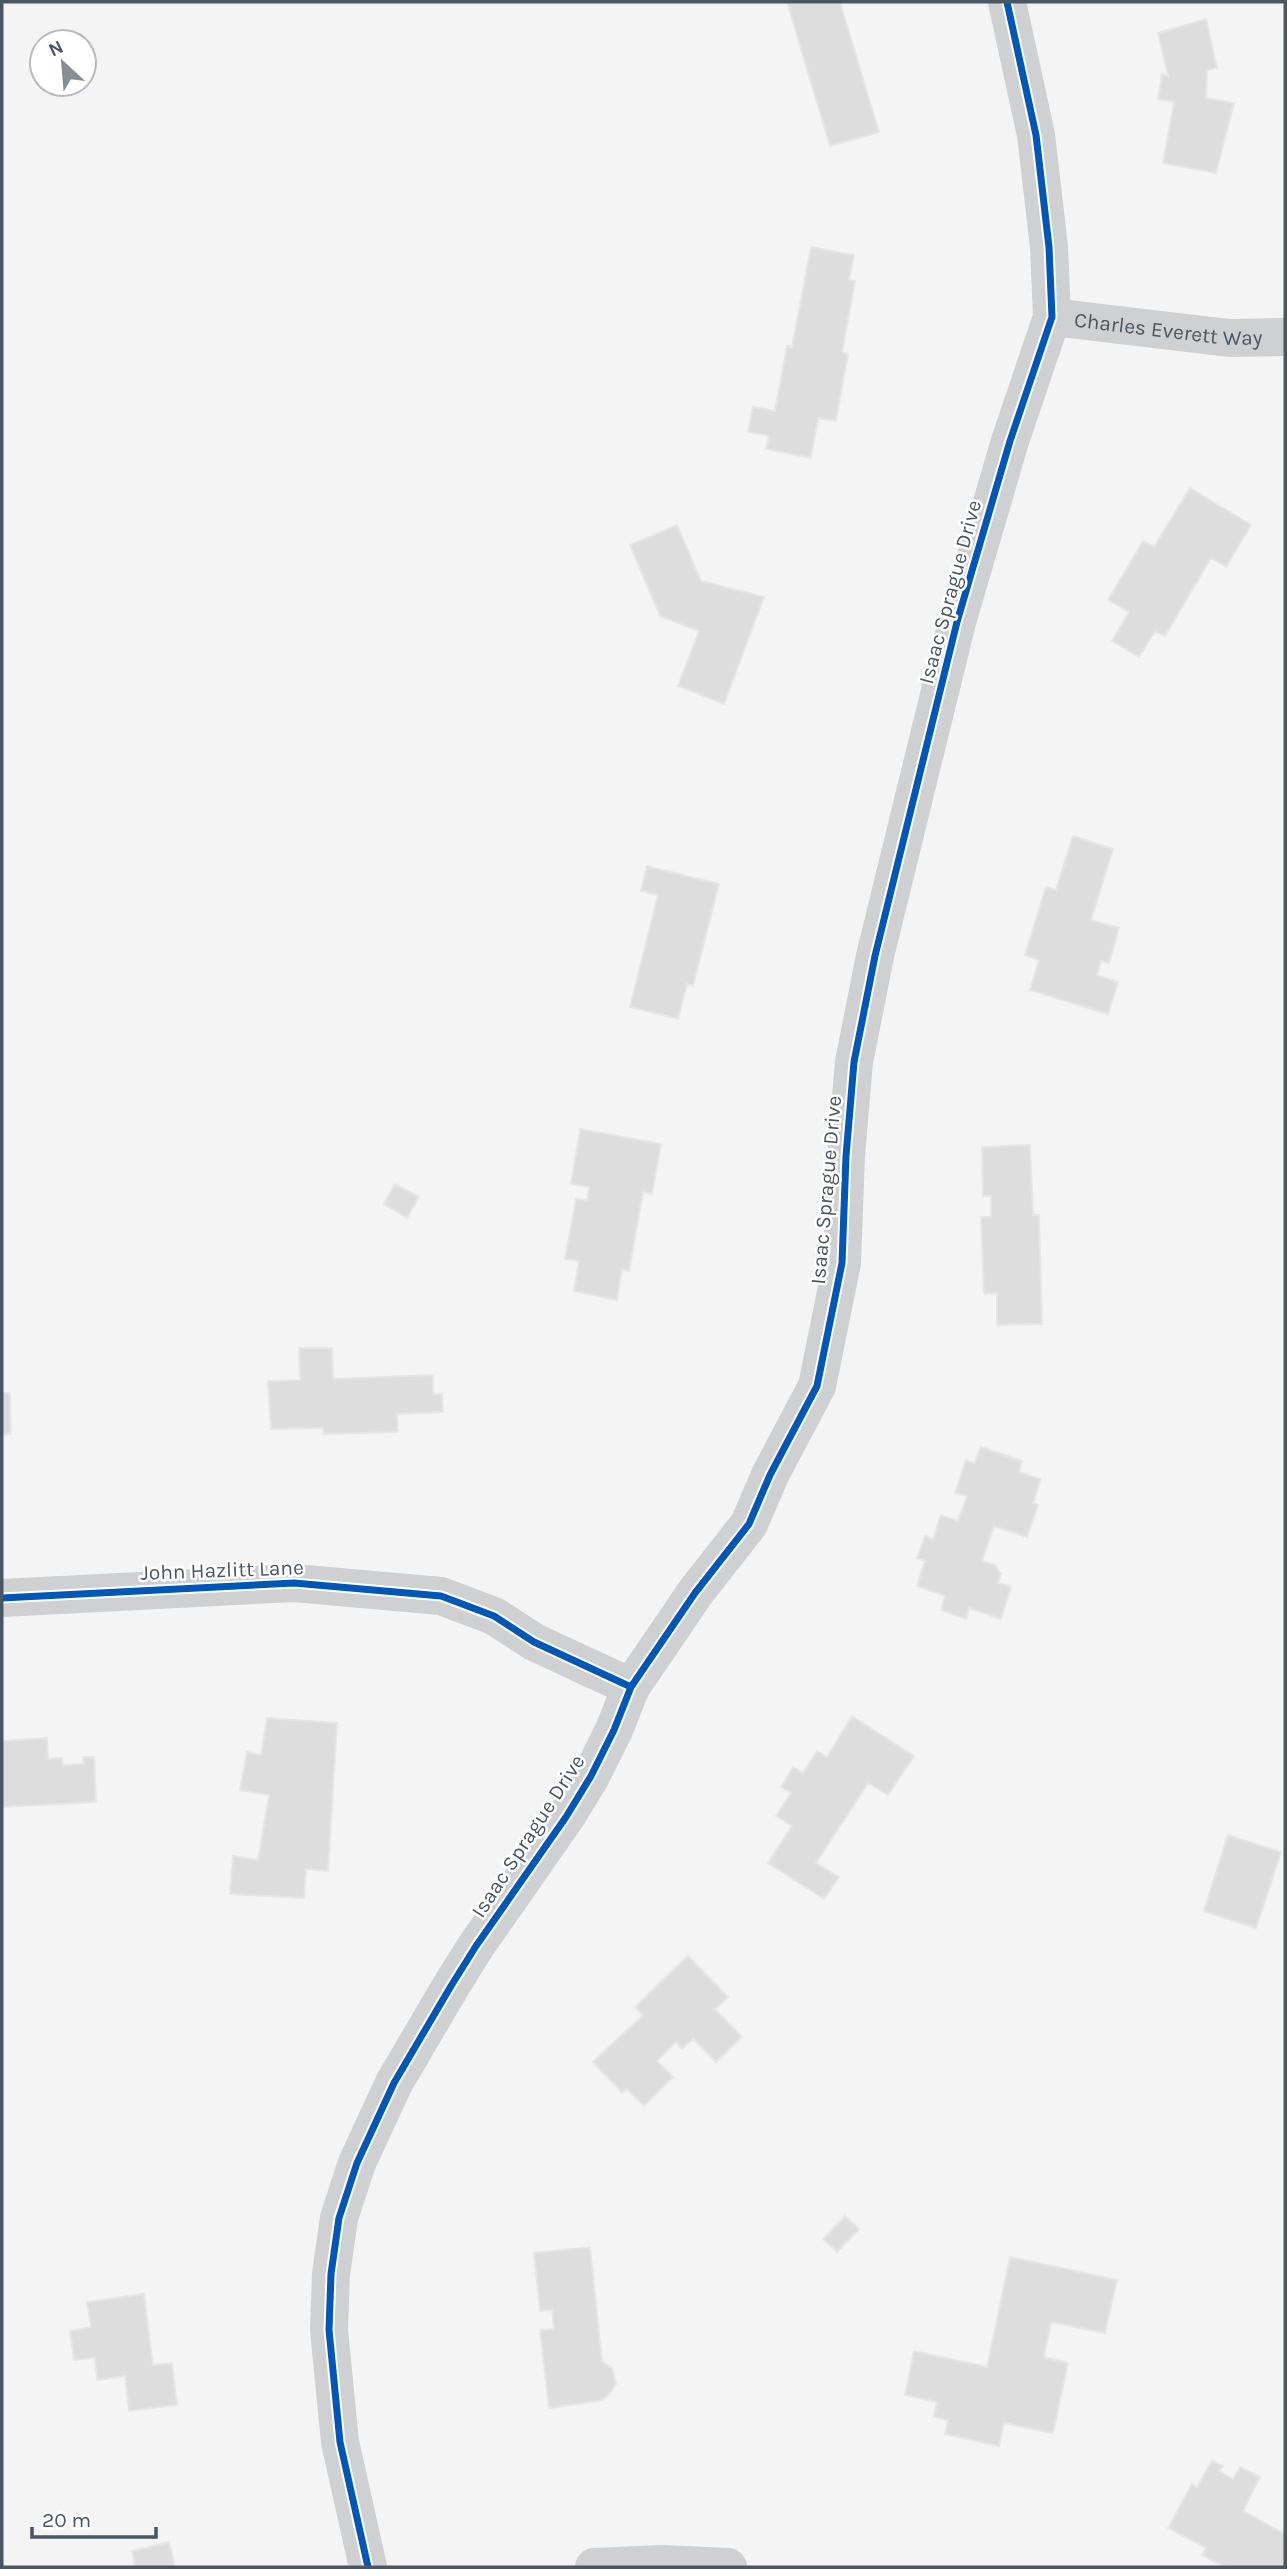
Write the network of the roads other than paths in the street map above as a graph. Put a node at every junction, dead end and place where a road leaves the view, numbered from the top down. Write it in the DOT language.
graph roads {
  1 [pos="1007,2"];
  2 [pos="1052,317"];
  3 [pos="1285,337"];
  4 [pos="2,1598"];
  5 [pos="631,1687"];
  6 [pos="368,2567"];
  7 [pos="594,2567"];
  8 [pos="728,2567"];
  1 -- 2 [label="street, Isaac Sprague Drive"];
  2 -- 3 [label="street, Charles Everett Way"];
  2 -- 5 [label="street, Isaac Sprague Drive"];
  4 -- 5 [label="street, John Hazlitt Lane"];
  5 -- 6 [label="street, Isaac Sprague Drive"];
  7 -- 8 [label="street"];
}
